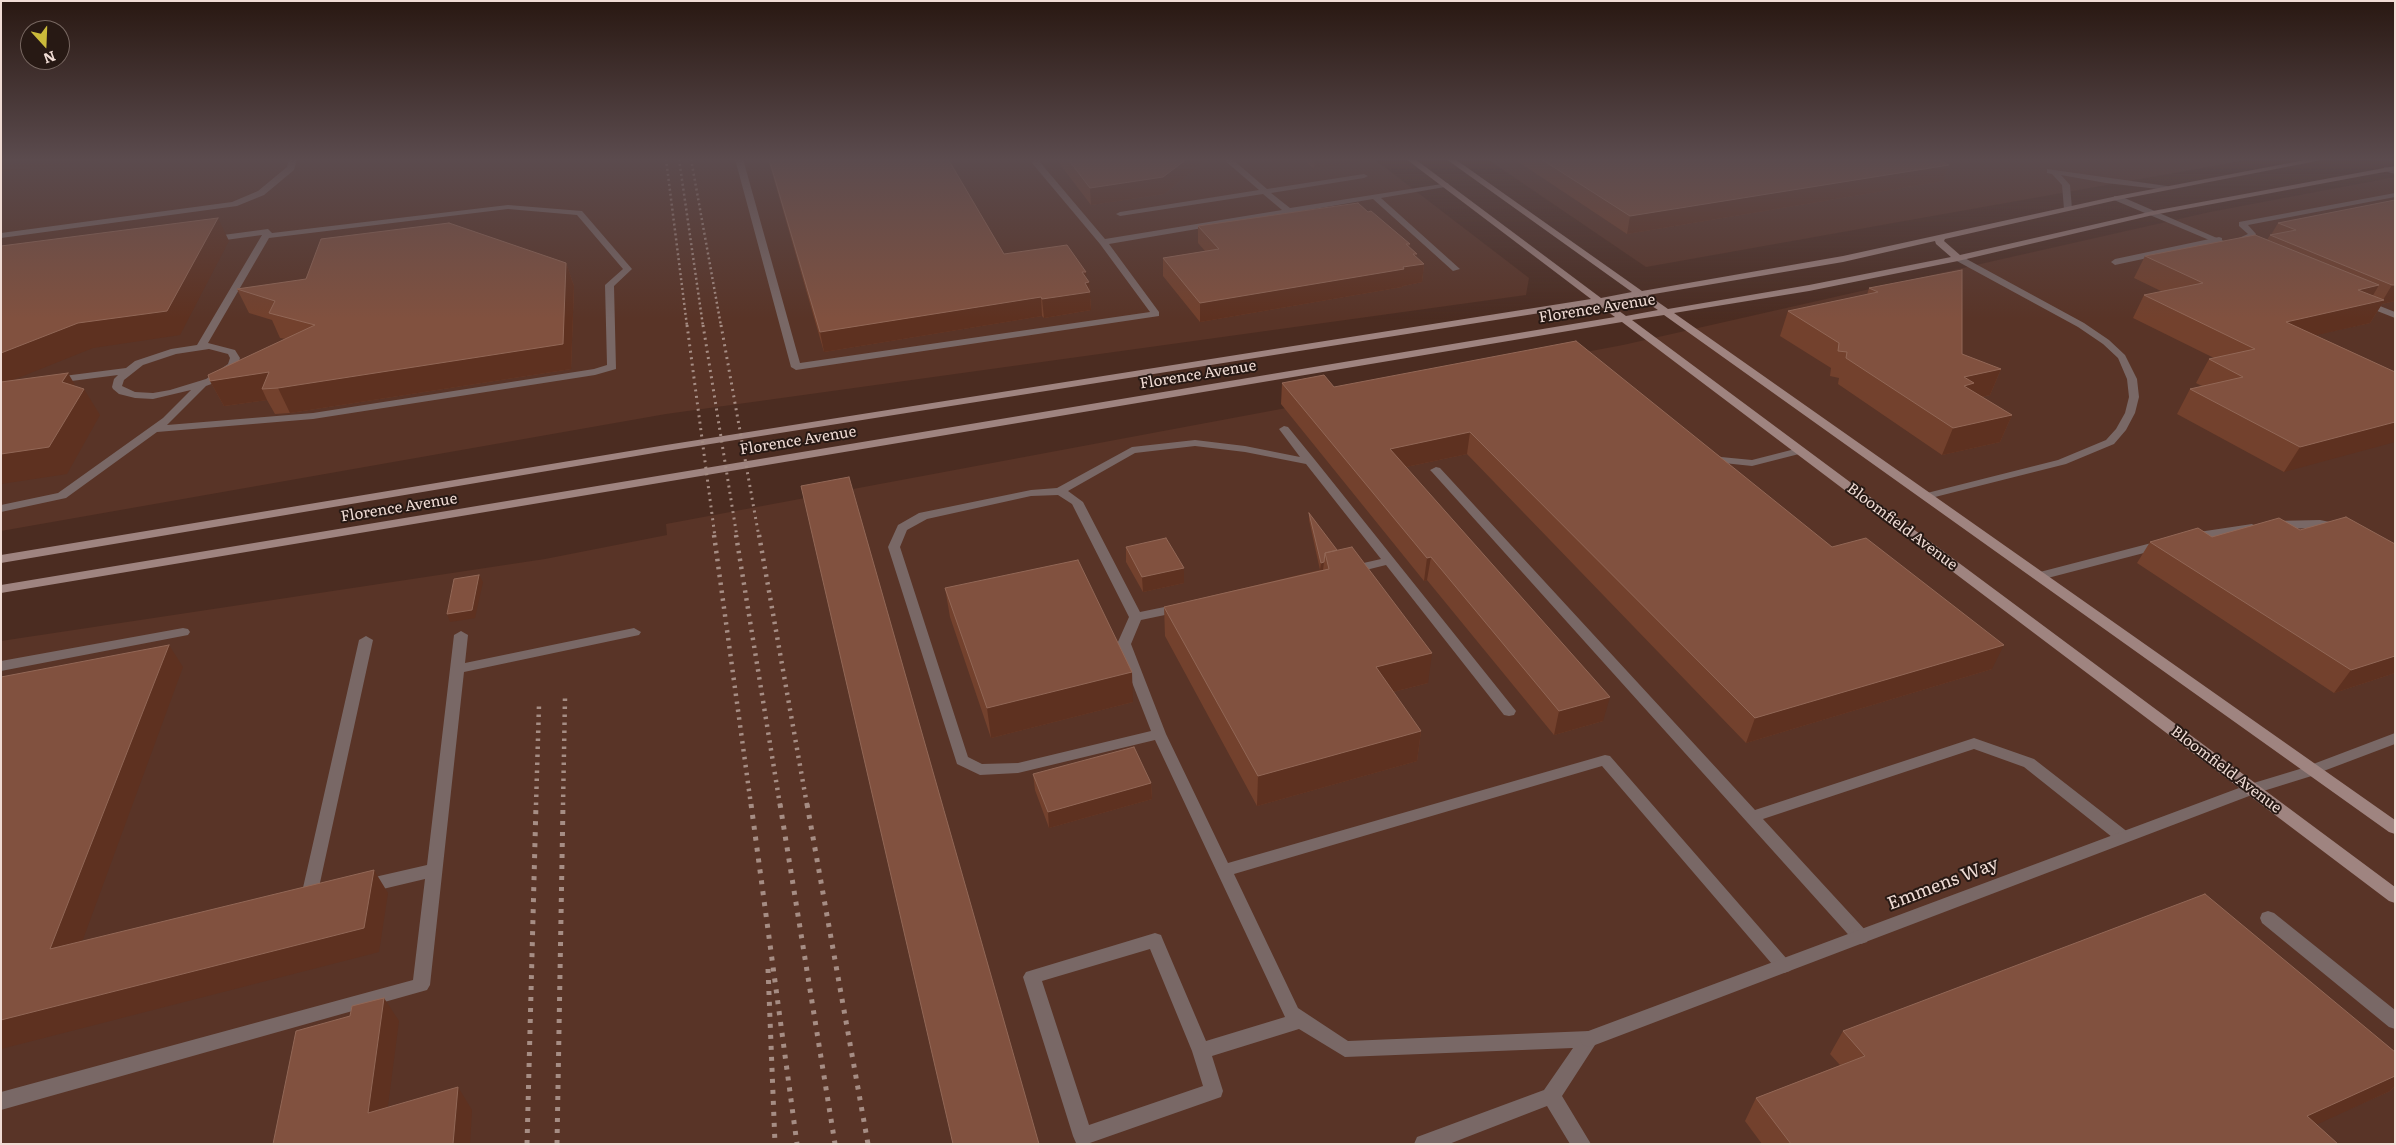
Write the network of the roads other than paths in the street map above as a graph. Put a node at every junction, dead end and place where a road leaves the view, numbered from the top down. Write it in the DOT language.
graph roads {
  1 [pos="173,212"];
  2 [pos="463,212"];
  3 [pos="579,212"];
  4 [pos="754,212"];
  5 [pos="1079,212"];
  6 [pos="1130,212"];
  7 [pos="1279,212"];
  8 [pos="1392,212"];
  9 [pos="1480,212"];
  10 [pos="1526,212"];
  11 [pos="2053,212"];
  12 [pos="2156,212"];
  13 [pos="2303,212"];
  14 [pos="2153,213"];
  15 [pos="1120,214"];
  16 [pos="1,236"];
  17 [pos="266,236"];
  18 [pos="1942,237"];
  19 [pos="199,241"];
  20 [pos="1103,242"];
  21 [pos="2222,242"];
  22 [pos="2242,250"];
  23 [pos="1958,258"];
  24 [pos="2115,262"];
  25 [pos="1456,269"];
  26 [pos="1640,293"];
  27 [pos="2359,300"];
  28 [pos="1598,301"];
  29 [pos="1668,312"];
  30 [pos="2395,315"];
  31 [pos="1624,320"];
  32 [pos="201,347"];
  33 [pos="126,371"];
  34 [pos="49,381"];
  35 [pos="203,384"];
  36 [pos="155,429"];
  37 [pos="1284,429"];
  38 [pos="1703,448"];
  39 [pos="1799,451"];
  40 [pos="1311,462"];
  41 [pos="1436,470"];
  42 [pos="1060,491"];
  43 [pos="1927,496"];
  44 [pos="1,509"];
  45 [pos="2346,528"];
  46 [pos="1,559"];
  47 [pos="1389,561"];
  48 [pos="1340,572"];
  49 [pos="2040,576"];
  50 [pos="1,589"];
  51 [pos="1195,604"];
  52 [pos="1136,617"];
  53 [pos="184,632"];
  54 [pos="634,632"];
  55 [pos="461,635"];
  56 [pos="366,640"];
  57 [pos="1,666"];
  58 [pos="457,669"];
  59 [pos="1509,711"];
  60 [pos="1159,734"];
  61 [pos="2395,738"];
  62 [pos="2313,770"];
  63 [pos="2252,789"];
  64 [pos="1752,817"];
  65 [pos="2395,828"];
  66 [pos="2124,838"];
  67 [pos="434,870"];
  68 [pos="1225,870"];
  69 [pos="353,890"];
  70 [pos="326,896"];
  71 [pos="2395,896"];
  72 [pos="2268,918"];
  73 [pos="1861,937"];
  74 [pos="1784,966"];
  75 [pos="1302,1020"];
  76 [pos="2395,1021"];
  77 [pos="1589,1039"];
  78 [pos="1200,1051"];
  79 [pos="1551,1096"];
  80 [pos="1,1101"];
  81 [pos="1424,1144"];
  82 [pos="1581,1144"];
  1 -- 16 [label="street"];
  2 -- 17 [label="street"];
  3 -- 36 [label="street"];
  4 -- 20 [label="street"];
  5 -- 20 [label="street"];
  6 -- 15 [label="street"];
  7 -- 20 [label="street"];
  8 -- 25 [label="street"];
  9 -- 28 [label="main road, Bloomfield Avenue"];
  10 -- 26 [label="main road"];
  11 -- 18 [label="main road, Florence Avenue"];
  12 -- 14 [label="main road, Florence Avenue"];
  13 -- 21 [label="street"];
  14 -- 21 [label="street"];
  14 -- 23 [label="main road, Florence Avenue"];
  17 -- 19 [label="street"];
  17 -- 32 [label="street"];
  18 -- 23 [label="main road"];
  18 -- 26 [label="main road, Florence Avenue"];
  21 -- 22 [label="street"];
  21 -- 24 [label="street"];
  23 -- 29 [label="main road, Florence Avenue"];
  23 -- 43 [label="street"];
  26 -- 28 [label="main road, Florence Avenue"];
  26 -- 29 [label="main road"];
  27 -- 30 [label="street"];
  28 -- 31 [label="main road, Bloomfield Avenue"];
  28 -- 46 [label="main road, Florence Avenue"];
  29 -- 31 [label="main road, Florence Avenue"];
  29 -- 43 [label="main road"];
  31 -- 39 [label="main road, Bloomfield Avenue"];
  31 -- 50 [label="main road, Florence Avenue"];
  32 -- 33 [label="street"];
  32 -- 35 [label="street"];
  33 -- 34 [label="street"];
  33 -- 35 [label="street"];
  35 -- 36 [label="street"];
  36 -- 44 [label="street"];
  37 -- 40 [label="street"];
  38 -- 39 [label="street"];
  39 -- 63 [label="main road, Bloomfield Avenue"];
  40 -- 42 [label="street"];
  40 -- 47 [label="street"];
  41 -- 64 [label="street"];
  42 -- 52 [label="street"];
  42 -- 60 [label="street"];
  43 -- 49 [label="main road"];
  45 -- 49 [label="street"];
  47 -- 48 [label="street"];
  47 -- 59 [label="street"];
  49 -- 62 [label="main road"];
  51 -- 52 [label="street"];
  52 -- 60 [label="street, Emmens Way"];
  53 -- 57 [label="street"];
  54 -- 58 [label="street"];
  55 -- 58 [label="street"];
  56 -- 70 [label="street"];
  58 -- 67 [label="street"];
  60 -- 68 [label="street, Emmens Way"];
  61 -- 62 [label="street, Emmens Way"];
  62 -- 63 [label="street, Emmens Way"];
  62 -- 65 [label="main road"];
  63 -- 66 [label="street, Emmens Way"];
  63 -- 71 [label="main road, Bloomfield Avenue"];
  64 -- 66 [label="street"];
  64 -- 73 [label="street"];
  66 -- 73 [label="street, Emmens Way"];
  67 -- 69 [label="street"];
  67 -- 80 [label="street"];
  68 -- 74 [label="street"];
  68 -- 75 [label="street, Emmens Way"];
  72 -- 76 [label="street"];
  73 -- 74 [label="street, Emmens Way"];
  74 -- 77 [label="street, Emmens Way"];
  75 -- 77 [label="street, Emmens Way"];
  75 -- 78 [label="street"];
  77 -- 79 [label="street"];
  78 -- 78 [label="street"];
  79 -- 81 [label="street"];
  79 -- 82 [label="street"];
}
